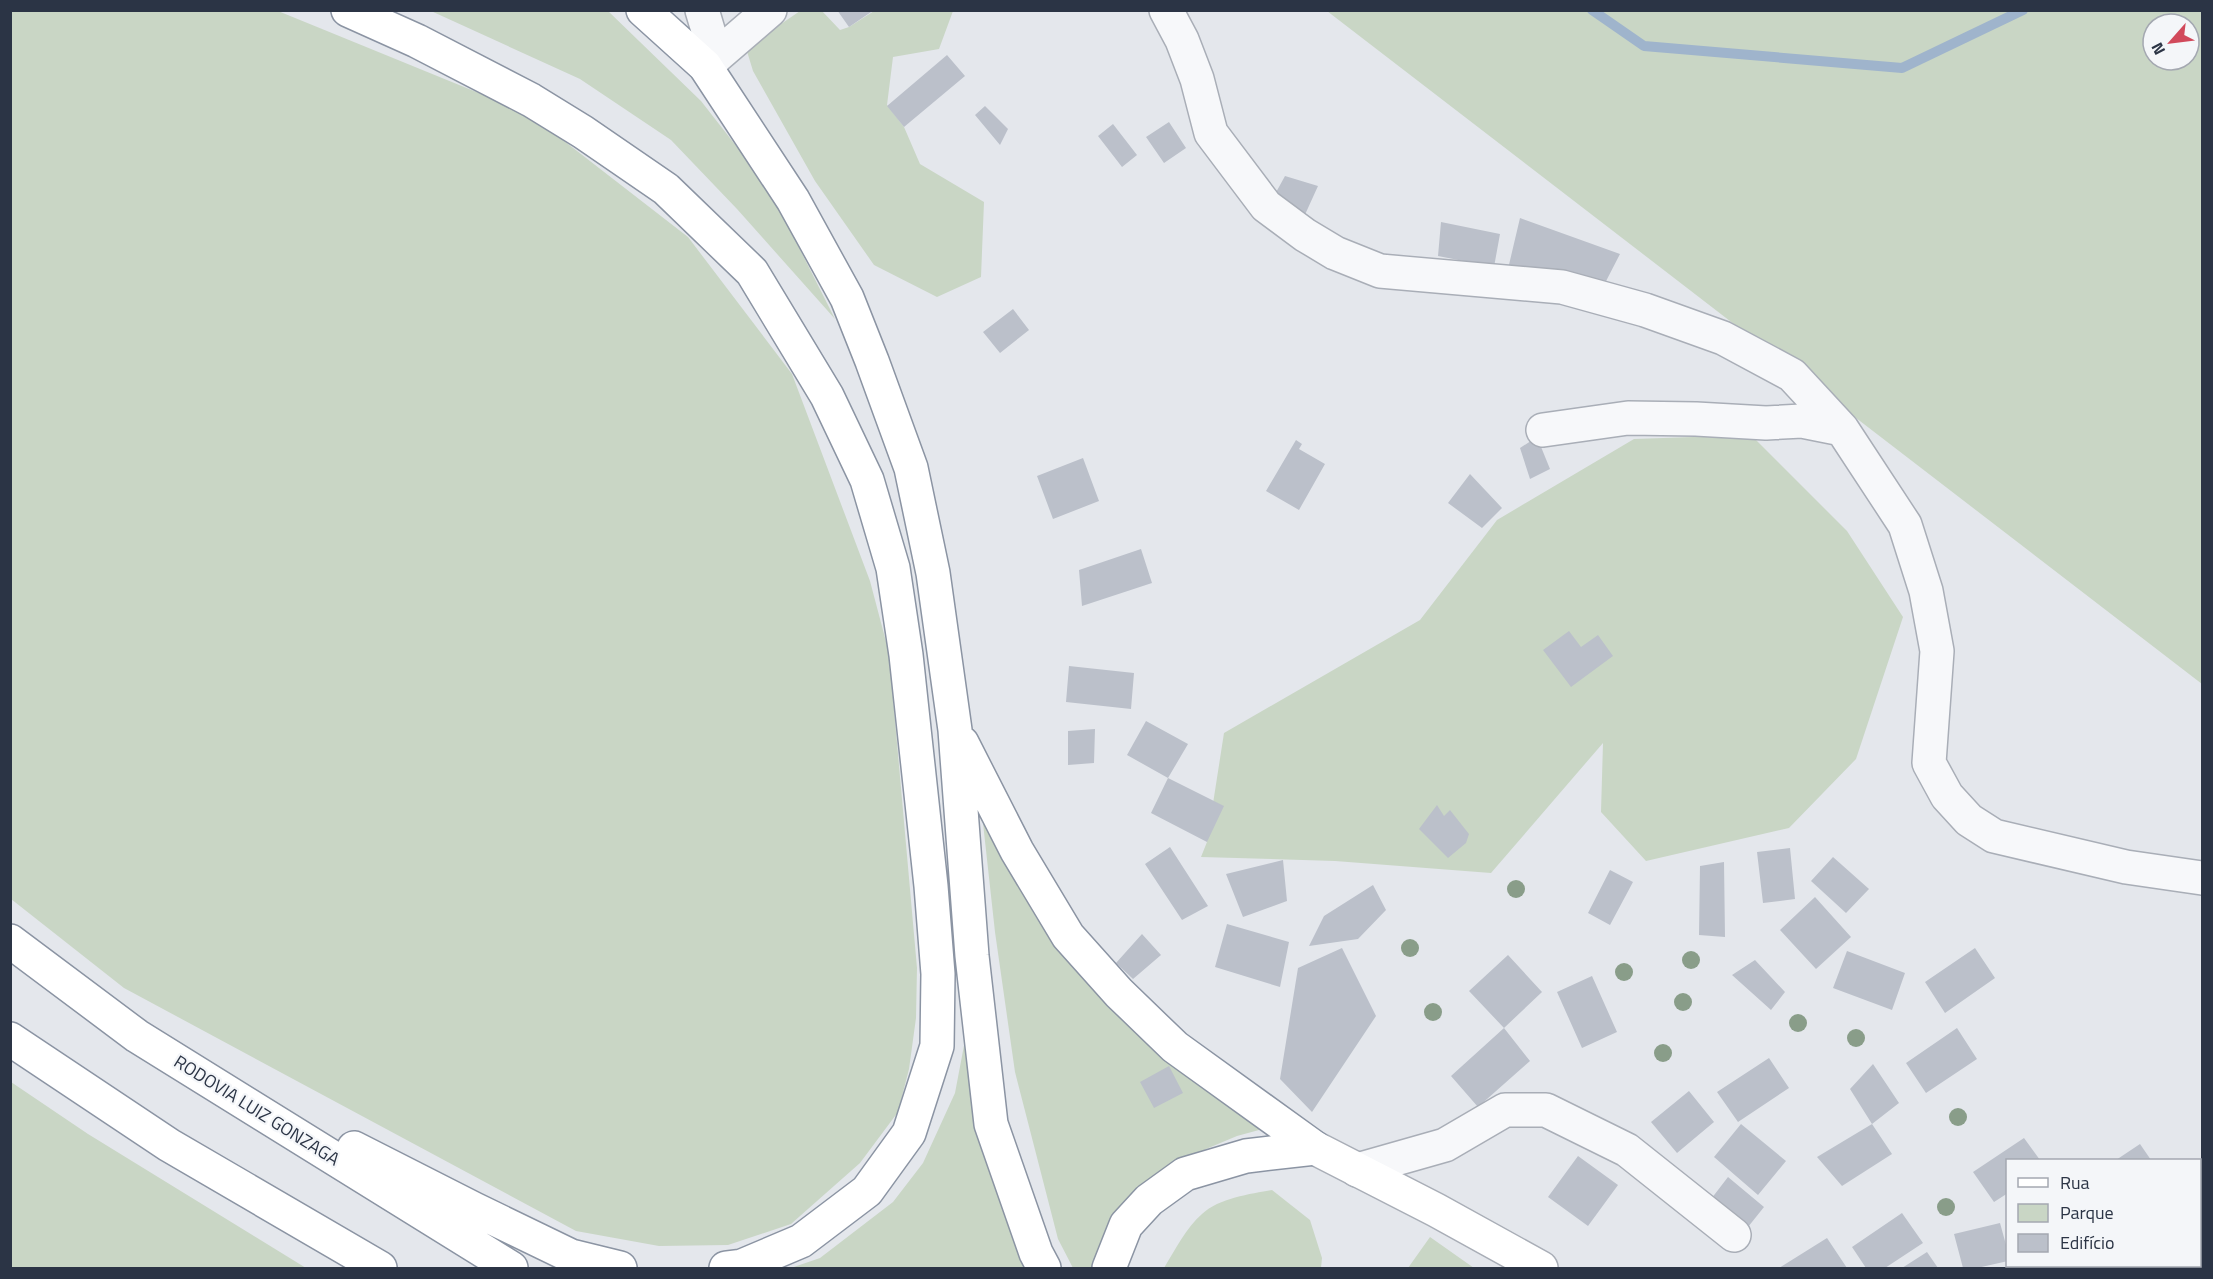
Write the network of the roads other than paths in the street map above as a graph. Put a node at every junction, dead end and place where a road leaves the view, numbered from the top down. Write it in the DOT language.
graph roads {
  1 [pos="348,10"];
  2 [pos="643,10"];
  3 [pos="702,10"];
  4 [pos="770,10"];
  5 [pos="1166,10"];
  6 [pos="710,62"];
  7 [pos="1842,429"];
  8 [pos="1543,430"];
  9 [pos="955,730"];
  10 [pos="2202,879"];
  11 [pos="10,941"];
  12 [pos="137,1036"];
  13 [pos="10,1039"];
  14 [pos="1315,1148"];
  15 [pos="1358,1170"];
  16 [pos="1734,1235"];
  17 [pos="380,1269"];
  18 [pos="511,1269"];
  19 [pos="620,1269"];
  20 [pos="726,1269"];
  21 [pos="1044,1269"];
  22 [pos="1108,1269"];
  23 [pos="1541,1269"];
  1 -- 20 [label="main road"];
  2 -- 6 [label="main road"];
  3 -- 6 [label="street"];
  4 -- 6 [label="street"];
  5 -- 7 [label="street"];
  6 -- 9 [label="main road"];
  7 -- 8 [label="street"];
  7 -- 10 [label="street"];
  9 -- 14 [label="main road"];
  9 -- 21 [label="main road"];
  11 -- 12 [label="main road, RODOVIA LUIZ GONZAGA"];
  12 -- 18 [label="main road, RODOVIA LUIZ GONZAGA"];
  12 -- 19 [label="main road"];
  13 -- 17 [label="main road"];
  14 -- 15 [label="main road"];
  14 -- 22 [label="main road"];
  15 -- 16 [label="street"];
  15 -- 23 [label="main road"];
}
